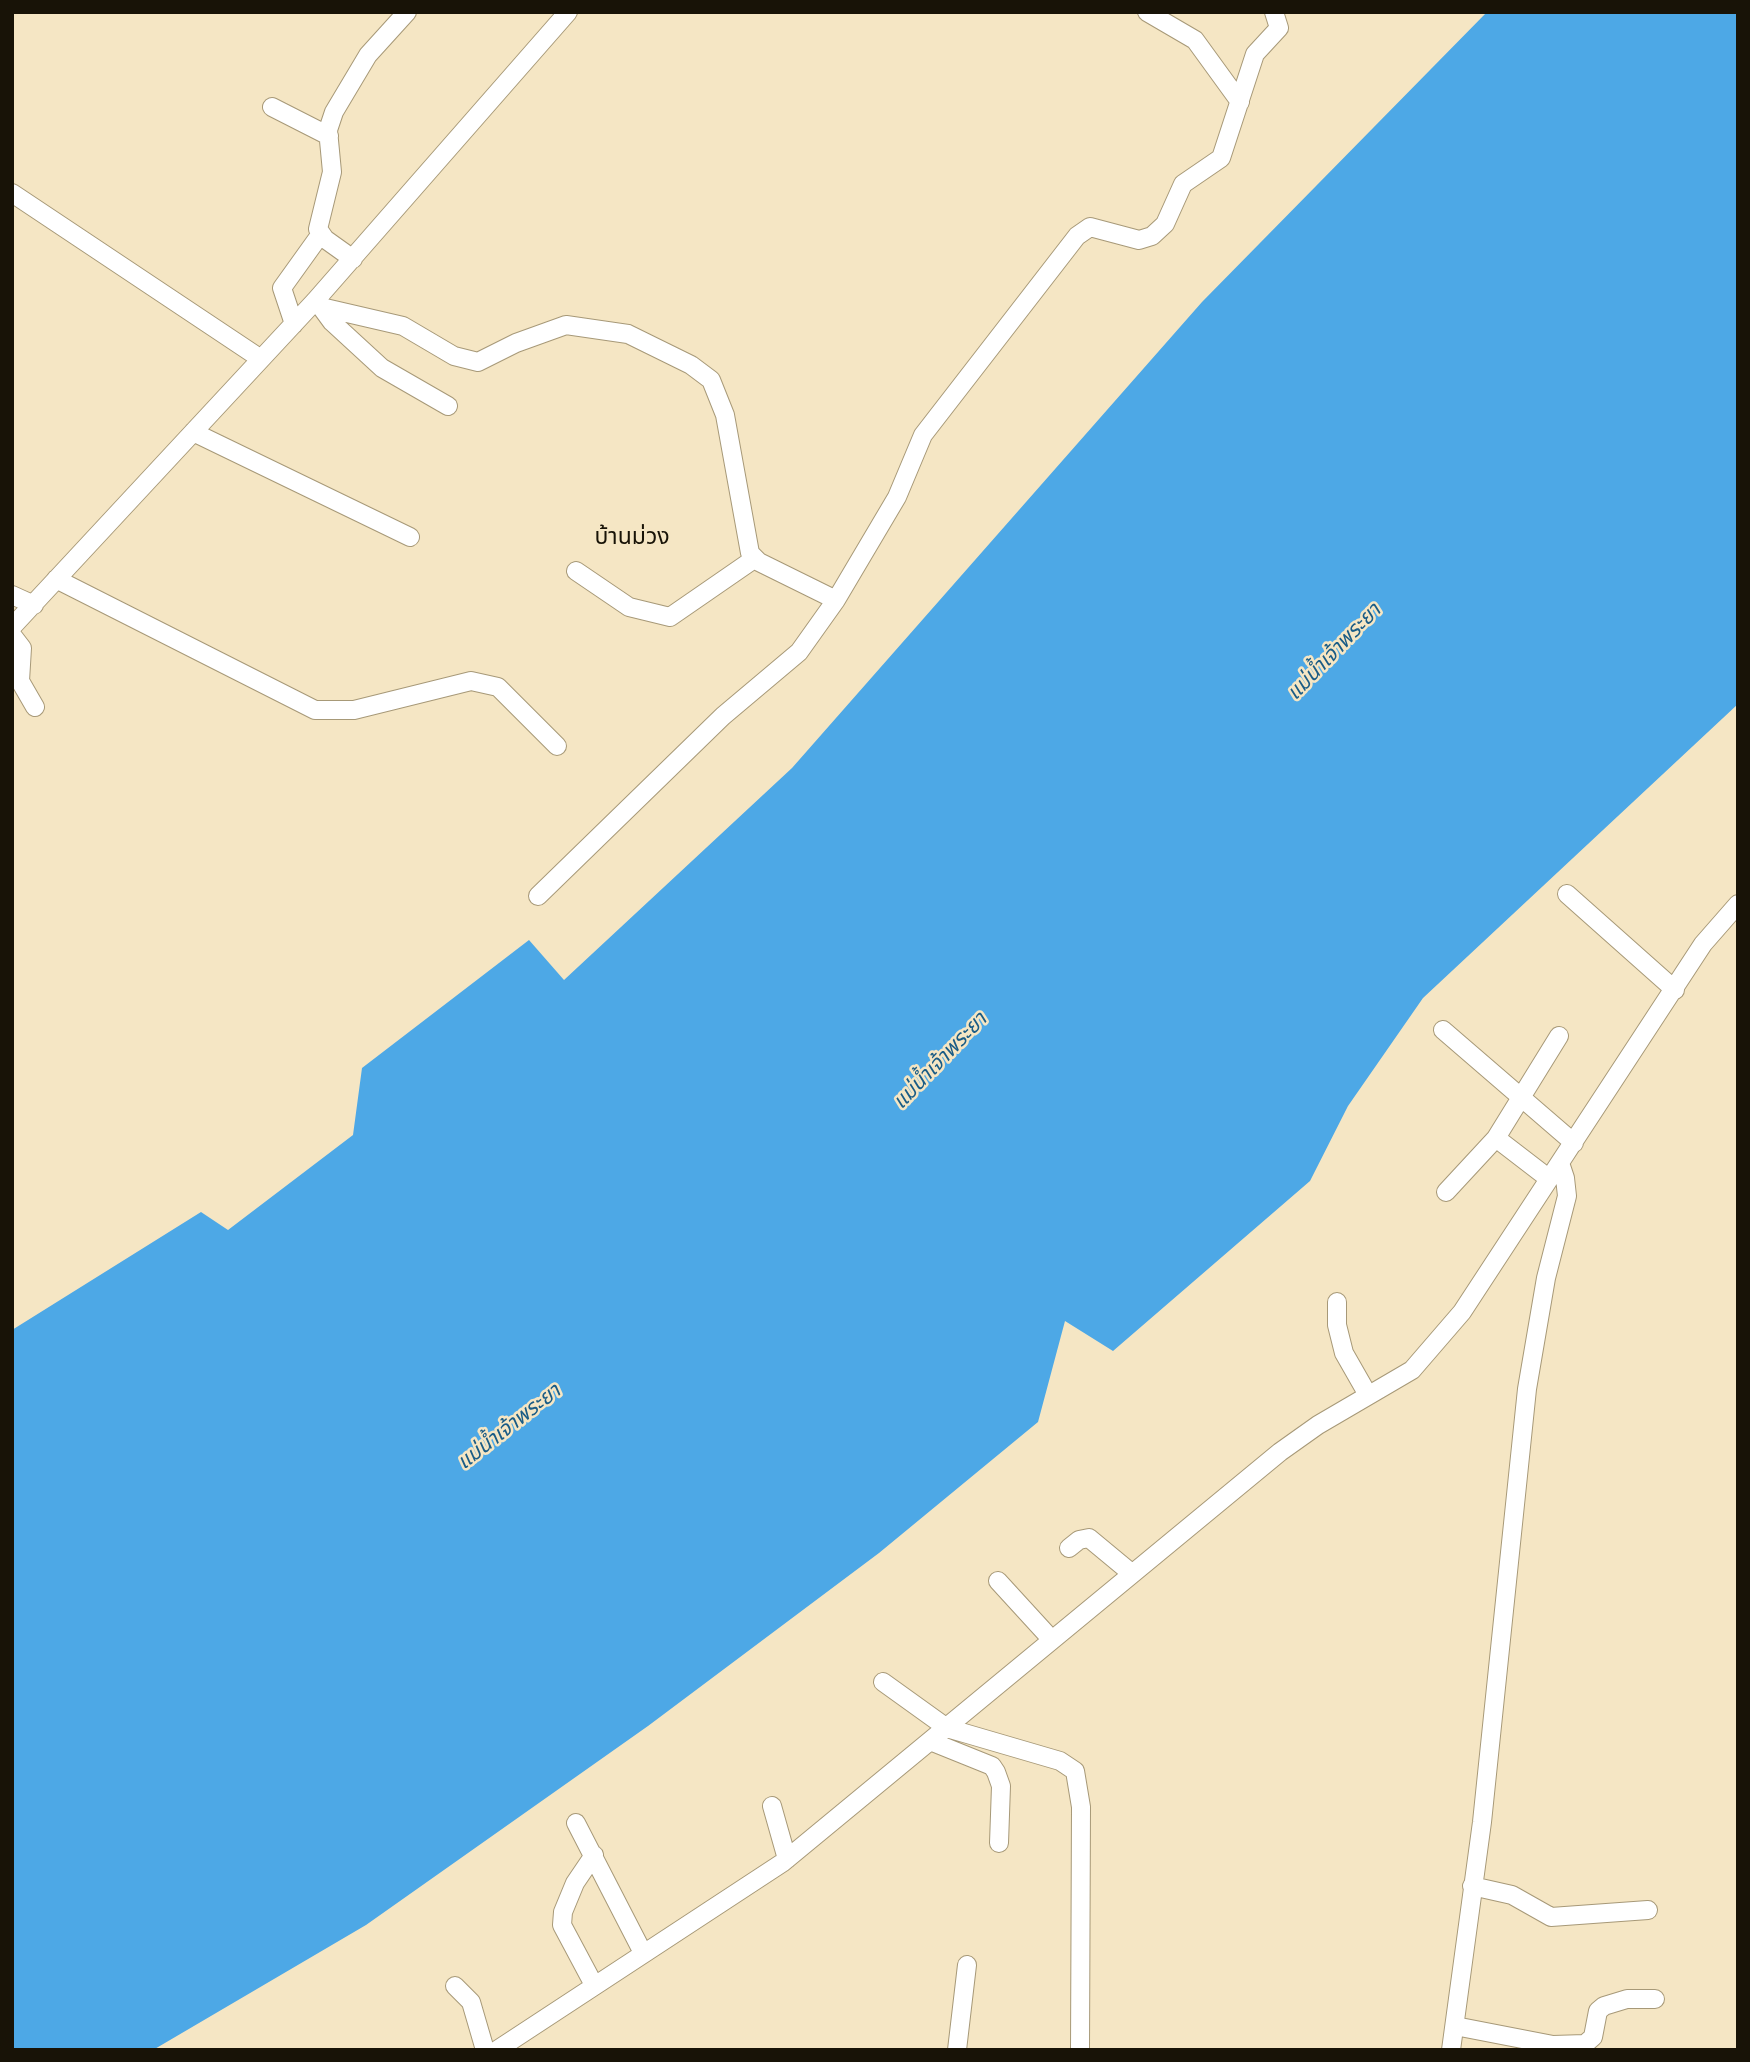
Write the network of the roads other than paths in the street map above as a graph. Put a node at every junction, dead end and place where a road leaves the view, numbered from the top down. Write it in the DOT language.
graph roads {
  1 [pos="407,12"];
  2 [pos="568,12"];
  3 [pos="1147,12"];
  4 [pos="1274,12"];
  5 [pos="1240,102"];
  6 [pos="272,107"];
  7 [pos="329,136"];
  8 [pos="12,193"];
  9 [pos="316,239"];
  10 [pos="353,259"];
  11 [pos="318,304"];
  12 [pos="294,324"];
  13 [pos="261,359"];
  14 [pos="448,406"];
  15 [pos="193,432"];
  16 [pos="410,537"];
  17 [pos="754,559"];
  18 [pos="576,571"];
  19 [pos="57,579"];
  20 [pos="12,595"];
  21 [pos="836,600"];
  22 [pos="33,604"];
  23 [pos="12,627"];
  24 [pos="12,635"];
  25 [pos="34,707"];
  26 [pos="557,746"];
  27 [pos="1567,894"];
  28 [pos="538,896"];
  29 [pos="1738,904"];
  30 [pos="1675,990"];
  31 [pos="1443,1030"];
  32 [pos="1559,1037"];
  33 [pos="1523,1098"];
  34 [pos="1496,1138"];
  35 [pos="1574,1143"];
  36 [pos="1560,1163"];
  37 [pos="1548,1178"];
  38 [pos="1446,1192"];
  39 [pos="1337,1302"];
  40 [pos="1367,1395"];
  41 [pos="1069,1548"];
  42 [pos="1130,1572"];
  43 [pos="998,1581"];
  44 [pos="1052,1640"];
  45 [pos="883,1682"];
  46 [pos="947,1727"];
  47 [pos="930,1741"];
  48 [pos="772,1806"];
  49 [pos="576,1823"];
  50 [pos="999,1843"];
  51 [pos="594,1855"];
  52 [pos="787,1859"];
  53 [pos="1472,1886"];
  54 [pos="1648,1910"];
  55 [pos="643,1953"];
  56 [pos="967,1965"];
  57 [pos="594,1985"];
  58 [pos="455,1986"];
  59 [pos="1655,1999"];
  60 [pos="1454,2025"];
  61 [pos="485,2050"];
  62 [pos="497,2050"];
  63 [pos="957,2050"];
  64 [pos="1080,2050"];
  65 [pos="1451,2050"];
  1 -- 7 [label="street"];
  2 -- 10 [label="street"];
  3 -- 5 [label="street"];
  4 -- 5 [label="street"];
  5 -- 21 [label="street"];
  6 -- 7 [label="street"];
  7 -- 9 [label="street"];
  8 -- 13 [label="street"];
  9 -- 10 [label="street"];
  9 -- 12 [label="street"];
  10 -- 11 [label="street"];
  11 -- 12 [label="street"];
  11 -- 14 [label="street"];
  11 -- 17 [label="street"];
  12 -- 13 [label="street"];
  13 -- 15 [label="street"];
  15 -- 16 [label="street"];
  15 -- 19 [label="street"];
  17 -- 18 [label="street"];
  17 -- 21 [label="street"];
  19 -- 22 [label="street"];
  19 -- 26 [label="street"];
  20 -- 22 [label="street"];
  21 -- 28 [label="street"];
  22 -- 23 [label="street"];
  24 -- 25 [label="street"];
  27 -- 30 [label="street"];
  29 -- 30 [label="street"];
  30 -- 35 [label="street"];
  31 -- 33 [label="street"];
  32 -- 33 [label="street"];
  33 -- 34 [label="street"];
  33 -- 35 [label="street"];
  34 -- 37 [label="street"];
  34 -- 38 [label="street"];
  35 -- 36 [label="street"];
  36 -- 37 [label="street"];
  36 -- 53 [label="street"];
  37 -- 40 [label="street"];
  39 -- 40 [label="street"];
  40 -- 42 [label="street"];
  41 -- 42 [label="street"];
  42 -- 44 [label="street"];
  43 -- 44 [label="street"];
  44 -- 46 [label="street"];
  45 -- 46 [label="street"];
  46 -- 47 [label="street"];
  46 -- 64 [label="street"];
  47 -- 50 [label="street"];
  47 -- 52 [label="street"];
  48 -- 52 [label="street"];
  49 -- 51 [label="street"];
  51 -- 55 [label="street"];
  51 -- 57 [label="street"];
  52 -- 55 [label="street"];
  53 -- 54 [label="street"];
  53 -- 60 [label="street"];
  55 -- 57 [label="street"];
  56 -- 63 [label="street"];
  57 -- 62 [label="street"];
  58 -- 61 [label="street"];
  59 -- 60 [label="street"];
  60 -- 65 [label="street"];
}
